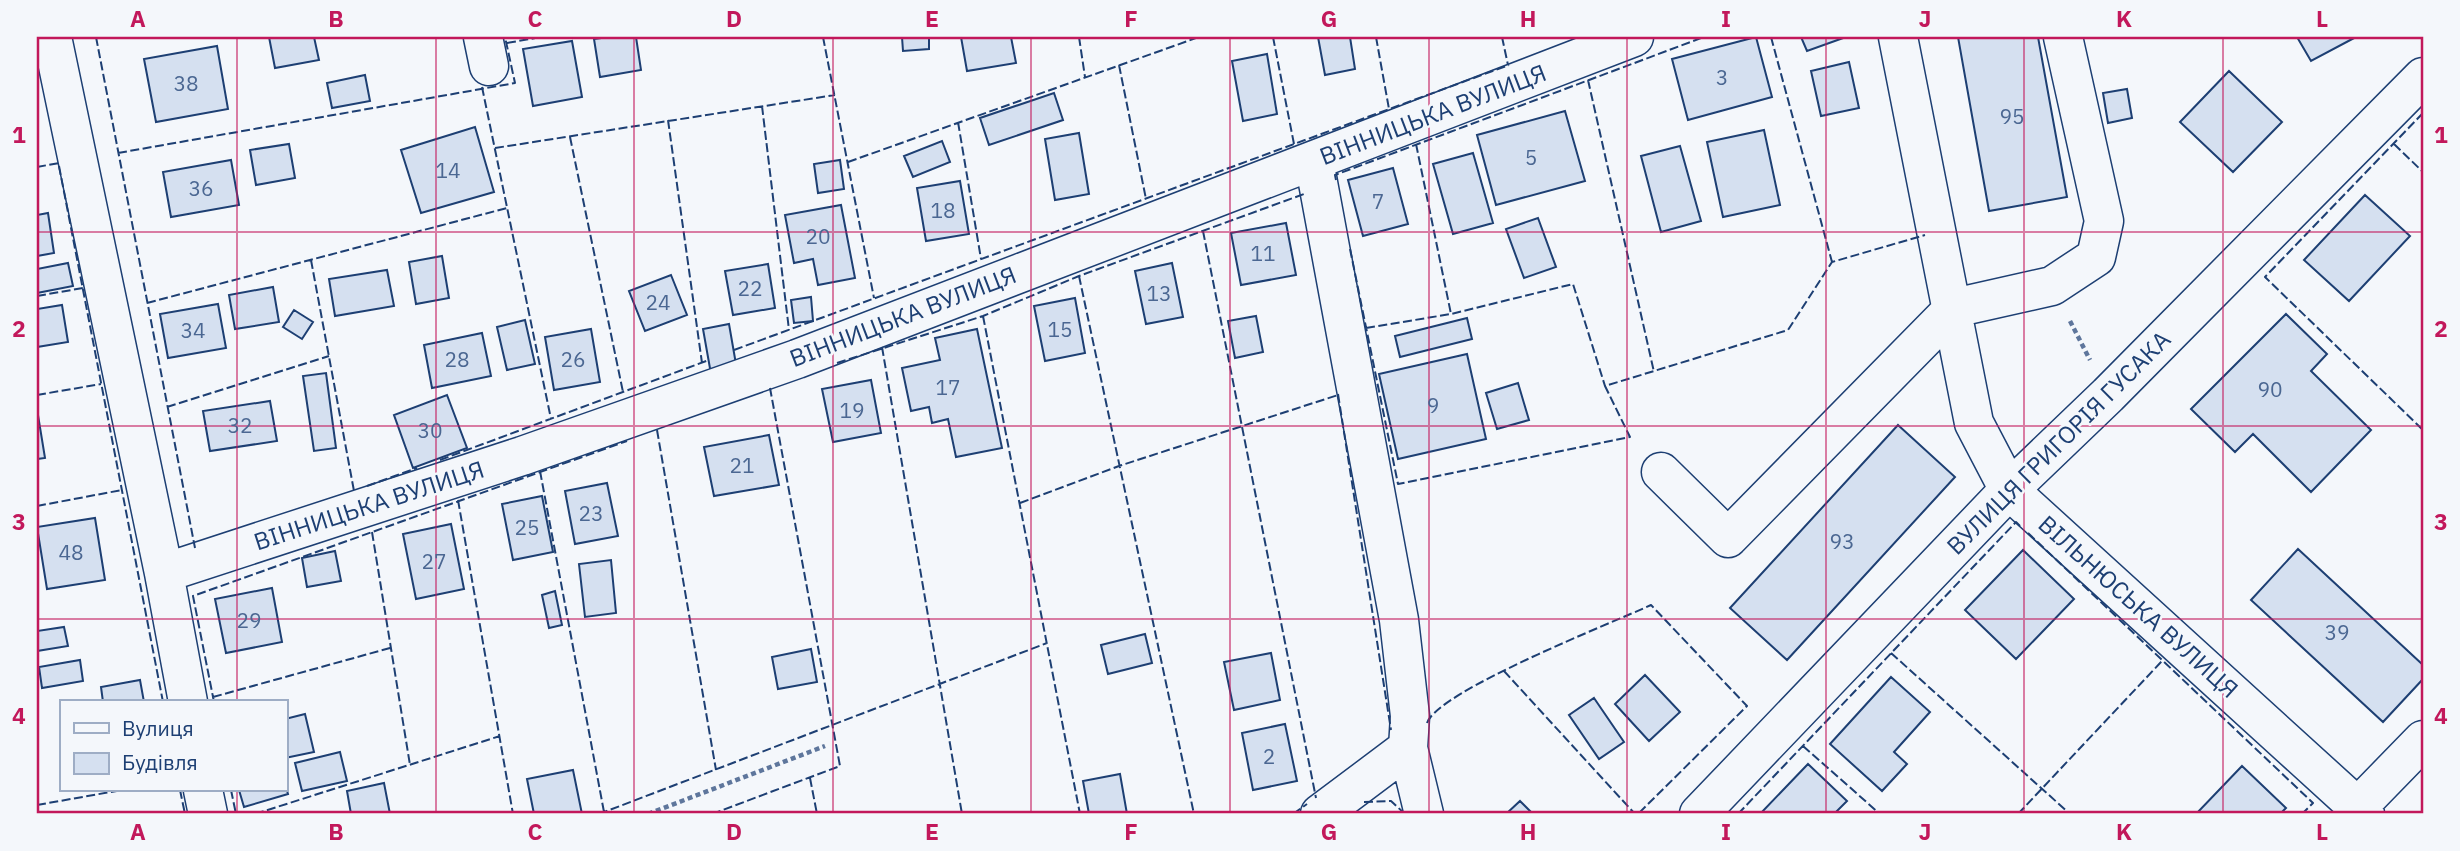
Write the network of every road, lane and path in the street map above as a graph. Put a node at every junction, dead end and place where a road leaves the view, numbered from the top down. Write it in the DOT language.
graph roads {
  1 [pos="52,37"];
  2 [pos="1634,37"];
  3 [pos="1898,37"];
  4 [pos="2063,37"];
  5 [pos="2423,77"];
  6 [pos="1314,161"];
  7 [pos="2052,286"];
  8 [pos="1954,309"];
  9 [pos="2108,396"];
  10 [pos="1661,472"];
  11 [pos="2009,490"];
  12 [pos="164,573"];
  13 [pos="188,700"];
  14 [pos="2423,740"];
  15 [pos="825,746"];
  16 [pos="1408,748"];
  17 [pos="203,792"];
  18 [pos="2358,812"];
  19 [pos="208,814"];
  20 [pos="648,814"];
  21 [pos="1320,814"];
  22 [pos="1424,814"];
  23 [pos="1699,814"];
  1 -- 12 [label="street"];
  2 -- 6 [label="street, ВІННИЦЬКА ВУЛИЦЯ"];
  3 -- 8 [label="street, ВІЛЬНЮСЬКА ВУЛИЦЯ"];
  4 -- 7 [label="street"];
  5 -- 9 [label="street, ВУЛИЦЯ ГРИГОРІЯ ГУСАКА"];
  6 -- 12 [label="street, ВІННИЦЬКА ВУЛИЦЯ"];
  6 -- 16 [label="street"];
  7 -- 8 [label="street"];
  7 -- 9 [label="path"];
  8 -- 10 [label="street"];
  8 -- 11 [label="street, ВІЛЬНЮСЬКА ВУЛИЦЯ"];
  9 -- 11 [label="street, ВУЛИЦЯ ГРИГОРІЯ ГУСАКА"];
  11 -- 18 [label="street, ВІЛЬНЮСЬКА ВУЛИЦЯ"];
  11 -- 23 [label="street, ВУЛИЦЯ ГРИГОРІЯ ГУСАКА"];
  12 -- 13 [label="street"];
  14 -- 18 [label="street"];
  15 -- 20 [label="path"];
  16 -- 21 [label="street"];
  16 -- 22 [label="street"];
  17 -- 19 [label="street"];
}
